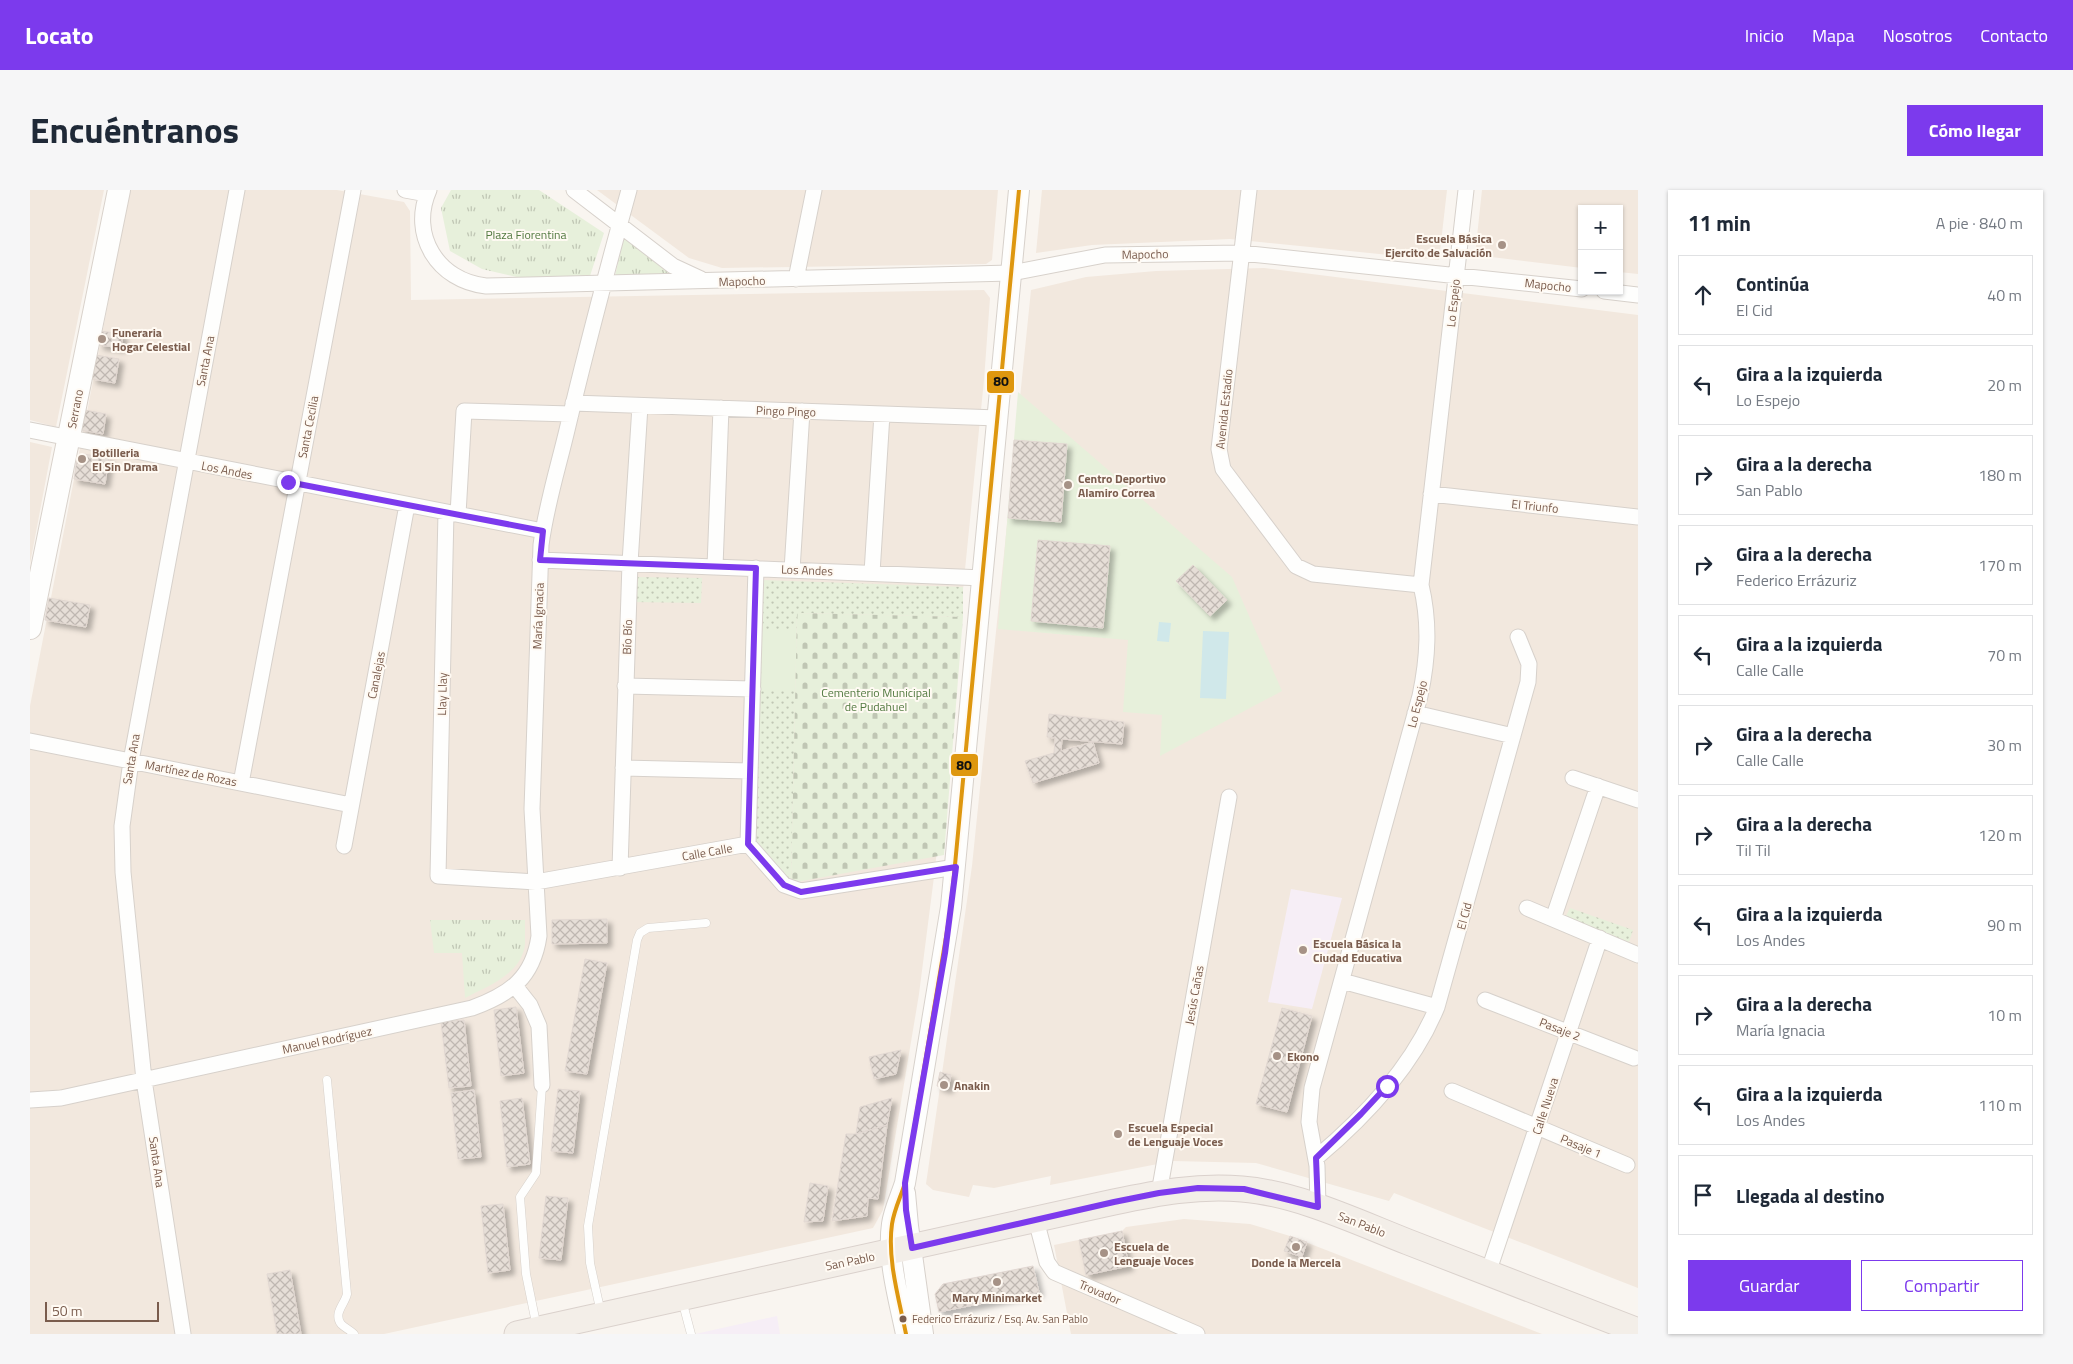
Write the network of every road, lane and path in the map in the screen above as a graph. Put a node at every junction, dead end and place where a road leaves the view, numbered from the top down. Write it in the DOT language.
graph roads {
  1 [pos="119,190"];
  2 [pos="237,190"];
  3 [pos="353,190"];
  4 [pos="406,190"];
  5 [pos="574,190"];
  6 [pos="629,190"];
  7 [pos="814,190"];
  8 [pos="1019,190"];
  9 [pos="1249,190"];
  10 [pos="1466,190"];
  11 [pos="428,192"];
  12 [pos="619,224"];
  13 [pos="1242,252"];
  14 [pos="1011,273"];
  15 [pos="1456,275"];
  16 [pos="796,279"];
  17 [pos="708,282"];
  18 [pos="603,284"];
  19 [pos="1578,289"];
  20 [pos="1623,293"];
  21 [pos="1638,295"];
  22 [pos="640,406"];
  23 [pos="572,408"];
  24 [pos="721,408"];
  25 [pos="464,411"];
  26 [pos="802,411"];
  27 [pos="882,414"];
  28 [pos="998,418"];
  29 [pos="30,430"];
  30 [pos="70,438"];
  31 [pos="186,462"];
  32 [pos="297,484"];
  33 [pos="1431,494"];
  34 [pos="407,504"];
  35 [pos="452,513"];
  36 [pos="1638,517"];
  37 [pos="543,531"];
  38 [pos="540,560"];
  39 [pos="630,563"];
  40 [pos="715,567"];
  41 [pos="756,568"];
  42 [pos="792,570"];
  43 [pos="872,573"];
  44 [pos="984,578"];
  45 [pos="1421,585"];
  46 [pos="30,628"];
  47 [pos="1518,637"];
  48 [pos="626,686"];
  49 [pos="753,689"];
  50 [pos="1415,713"];
  51 [pos="1513,736"];
  52 [pos="30,741"];
  53 [pos="131,761"];
  54 [pos="623,768"];
  55 [pos="750,771"];
  56 [pos="1573,778"];
  57 [pos="241,783"];
  58 [pos="1598,786"];
  59 [pos="1229,797"];
  60 [pos="1638,800"];
  61 [pos="352,805"];
  62 [pos="748,844"];
  63 [pos="344,846"];
  64 [pos="956,867"];
  65 [pos="620,868"];
  66 [pos="438,876"];
  67 [pos="536,882"];
  68 [pos="1527,908"];
  69 [pos="1553,919"];
  70 [pos="706,923"];
  71 [pos="1600,938"];
  72 [pos="1637,950"];
  73 [pos="1342,981"];
  74 [pos="515,986"];
  75 [pos="1485,1000"];
  76 [pos="1437,1007"];
  77 [pos="1569,1032"];
  78 [pos="1634,1058"];
  79 [pos="144,1080"];
  80 [pos="328,1080"];
  81 [pos="542,1085"];
  82 [pos="1452,1091"];
  83 [pos="30,1100"];
  84 [pos="1538,1127"];
  85 [pos="1316,1158"];
  86 [pos="1627,1165"];
  87 [pos="1159,1193"];
  88 [pos="1318,1207"];
  89 [pos="1036,1220"];
  90 [pos="902,1250"];
  91 [pos="1488,1273"];
  92 [pos="682,1298"];
  93 [pos="602,1315"];
  94 [pos="540,1331"];
  95 [pos="1638,1331"];
  96 [pos="182,1334"];
  97 [pos="354,1334"];
  98 [pos="691,1334"];
  99 [pos="906,1334"];
  100 [pos="923,1334"];
  101 [pos="1197,1334"];
  1 -- 30 [label="main road, Serrano"];
  2 -- 31 [label="street, Santa Ana"];
  3 -- 32 [label="street, Santa Cecilia"];
  4 -- 11 [label="street, Mapocho"];
  5 -- 12 [label="street, Mapocho"];
  6 -- 12 [label="street, María Ignacia"];
  7 -- 16 [label="street"];
  8 -- 14 [label="street"];
  9 -- 13 [label="street, Avenida Estadio"];
  10 -- 15 [label="street, Lo Espejo"];
  11 -- 18 [label="street, Mapocho"];
  12 -- 17 [label="street, Mapocho"];
  12 -- 18 [label="street, María Ignacia"];
  13 -- 14 [label="street, Mapocho"];
  13 -- 15 [label="street, Mapocho"];
  13 -- 45 [label="street, Avenida Estadio"];
  14 -- 16 [label="street, Mapocho"];
  14 -- 28 [label="street"];
  15 -- 19 [label="street, Mapocho"];
  15 -- 33 [label="street, Lo Espejo"];
  16 -- 17 [label="street, Mapocho"];
  17 -- 18 [label="street, Mapocho"];
  18 -- 23 [label="street, María Ignacia"];
  20 -- 21 [label="street"];
  22 -- 23 [label="street, Pingo Pingo"];
  22 -- 24 [label="street, Pingo Pingo"];
  22 -- 39 [label="street, Bío Bío"];
  23 -- 25 [label="street, Pingo Pingo"];
  23 -- 37 [label="street, María Ignacia"];
  24 -- 26 [label="street, Pingo Pingo"];
  24 -- 40 [label="street"];
  25 -- 35 [label="street, Llay Llay"];
  26 -- 27 [label="street, Pingo Pingo"];
  26 -- 42 [label="street"];
  27 -- 28 [label="street, Pingo Pingo"];
  27 -- 43 [label="street"];
  28 -- 44 [label="street"];
  29 -- 30 [label="street, Los Andes"];
  30 -- 31 [label="street, Los Andes"];
  30 -- 46 [label="main road, Serrano"];
  31 -- 32 [label="street, Los Andes"];
  31 -- 53 [label="street, Santa Ana"];
  32 -- 34 [label="street, Los Andes"];
  32 -- 57 [label="street, Santa Cecilia"];
  33 -- 36 [label="street, El Triunfo"];
  33 -- 45 [label="street, Lo Espejo"];
  34 -- 35 [label="street, Los Andes"];
  34 -- 61 [label="street, Canalejas"];
  35 -- 37 [label="street, Los Andes"];
  35 -- 66 [label="street, Llay Llay"];
  37 -- 38 [label="street, María Ignacia"];
  38 -- 39 [label="street, Los Andes"];
  38 -- 67 [label="street, María Ignacia"];
  39 -- 40 [label="street, Los Andes"];
  39 -- 48 [label="street, Bío Bío"];
  40 -- 41 [label="street, Los Andes"];
  41 -- 42 [label="street, Los Andes"];
  41 -- 49 [label="street"];
  42 -- 43 [label="street, Los Andes"];
  43 -- 44 [label="street, Los Andes"];
  44 -- 64 [label="street"];
  45 -- 50 [label="street, Lo Espejo"];
  47 -- 51 [label="street, El Cid"];
  48 -- 49 [label="street"];
  48 -- 54 [label="street, Bío Bío"];
  49 -- 55 [label="street"];
  50 -- 51 [label="street"];
  50 -- 73 [label="street, Lo Espejo"];
  51 -- 76 [label="street, El Cid"];
  52 -- 53 [label="street, Martínez de Rozas"];
  53 -- 57 [label="street, Martínez de Rozas"];
  53 -- 79 [label="street, Santa Ana"];
  54 -- 55 [label="street"];
  54 -- 65 [label="street, Bío Bío"];
  55 -- 62 [label="street"];
  56 -- 58 [label="street"];
  57 -- 61 [label="street, Martínez de Rozas"];
  58 -- 60 [label="street"];
  58 -- 69 [label="street"];
  59 -- 87 [label="street, Jesús Cañas"];
  61 -- 63 [label="street, Canalejas"];
  62 -- 64 [label="street, Calle Calle"];
  62 -- 65 [label="street, Calle Calle"];
  64 -- 90 [label="street"];
  65 -- 67 [label="street, Calle Calle"];
  66 -- 67 [label="street, Calle Calle"];
  67 -- 74 [label="street, María Ignacia"];
  68 -- 69 [label="street"];
  69 -- 71 [label="street"];
  70 -- 93 [label="lane"];
  71 -- 72 [label="street"];
  71 -- 77 [label="street, Calle Nueva"];
  73 -- 76 [label="street"];
  73 -- 85 [label="street, Lo Espejo"];
  74 -- 79 [label="street, Manuel Rodríguez"];
  74 -- 81 [label="street"];
  75 -- 77 [label="street, Pasaje 2"];
  76 -- 85 [label="street, El Cid"];
  77 -- 78 [label="street, Pasaje 2"];
  77 -- 84 [label="street, Calle Nueva"];
  79 -- 83 [label="street, Manuel Rodríguez"];
  79 -- 96 [label="street, Santa Ana"];
  80 -- 97 [label="lane"];
  81 -- 94 [label="lane"];
  82 -- 84 [label="street, Pasaje 1"];
  84 -- 86 [label="street, Pasaje 1"];
  84 -- 91 [label="street, Calle Nueva"];
  85 -- 88 [label="street, Lo Espejo"];
  87 -- 88 [label="main road, San Pablo"];
  87 -- 89 [label="main road, San Pablo"];
  88 -- 91 [label="main road, San Pablo"];
  89 -- 90 [label="main road, San Pablo"];
  89 -- 101 [label="street, Trovador"];
  90 -- 92 [label="main road, San Pablo"];
  90 -- 99 [label="street"];
  90 -- 100 [label="street"];
  91 -- 95 [label="main road, San Pablo"];
  92 -- 93 [label="main road, San Pablo"];
  92 -- 98 [label="lane"];
  93 -- 94 [label="main road, San Pablo"];
}
